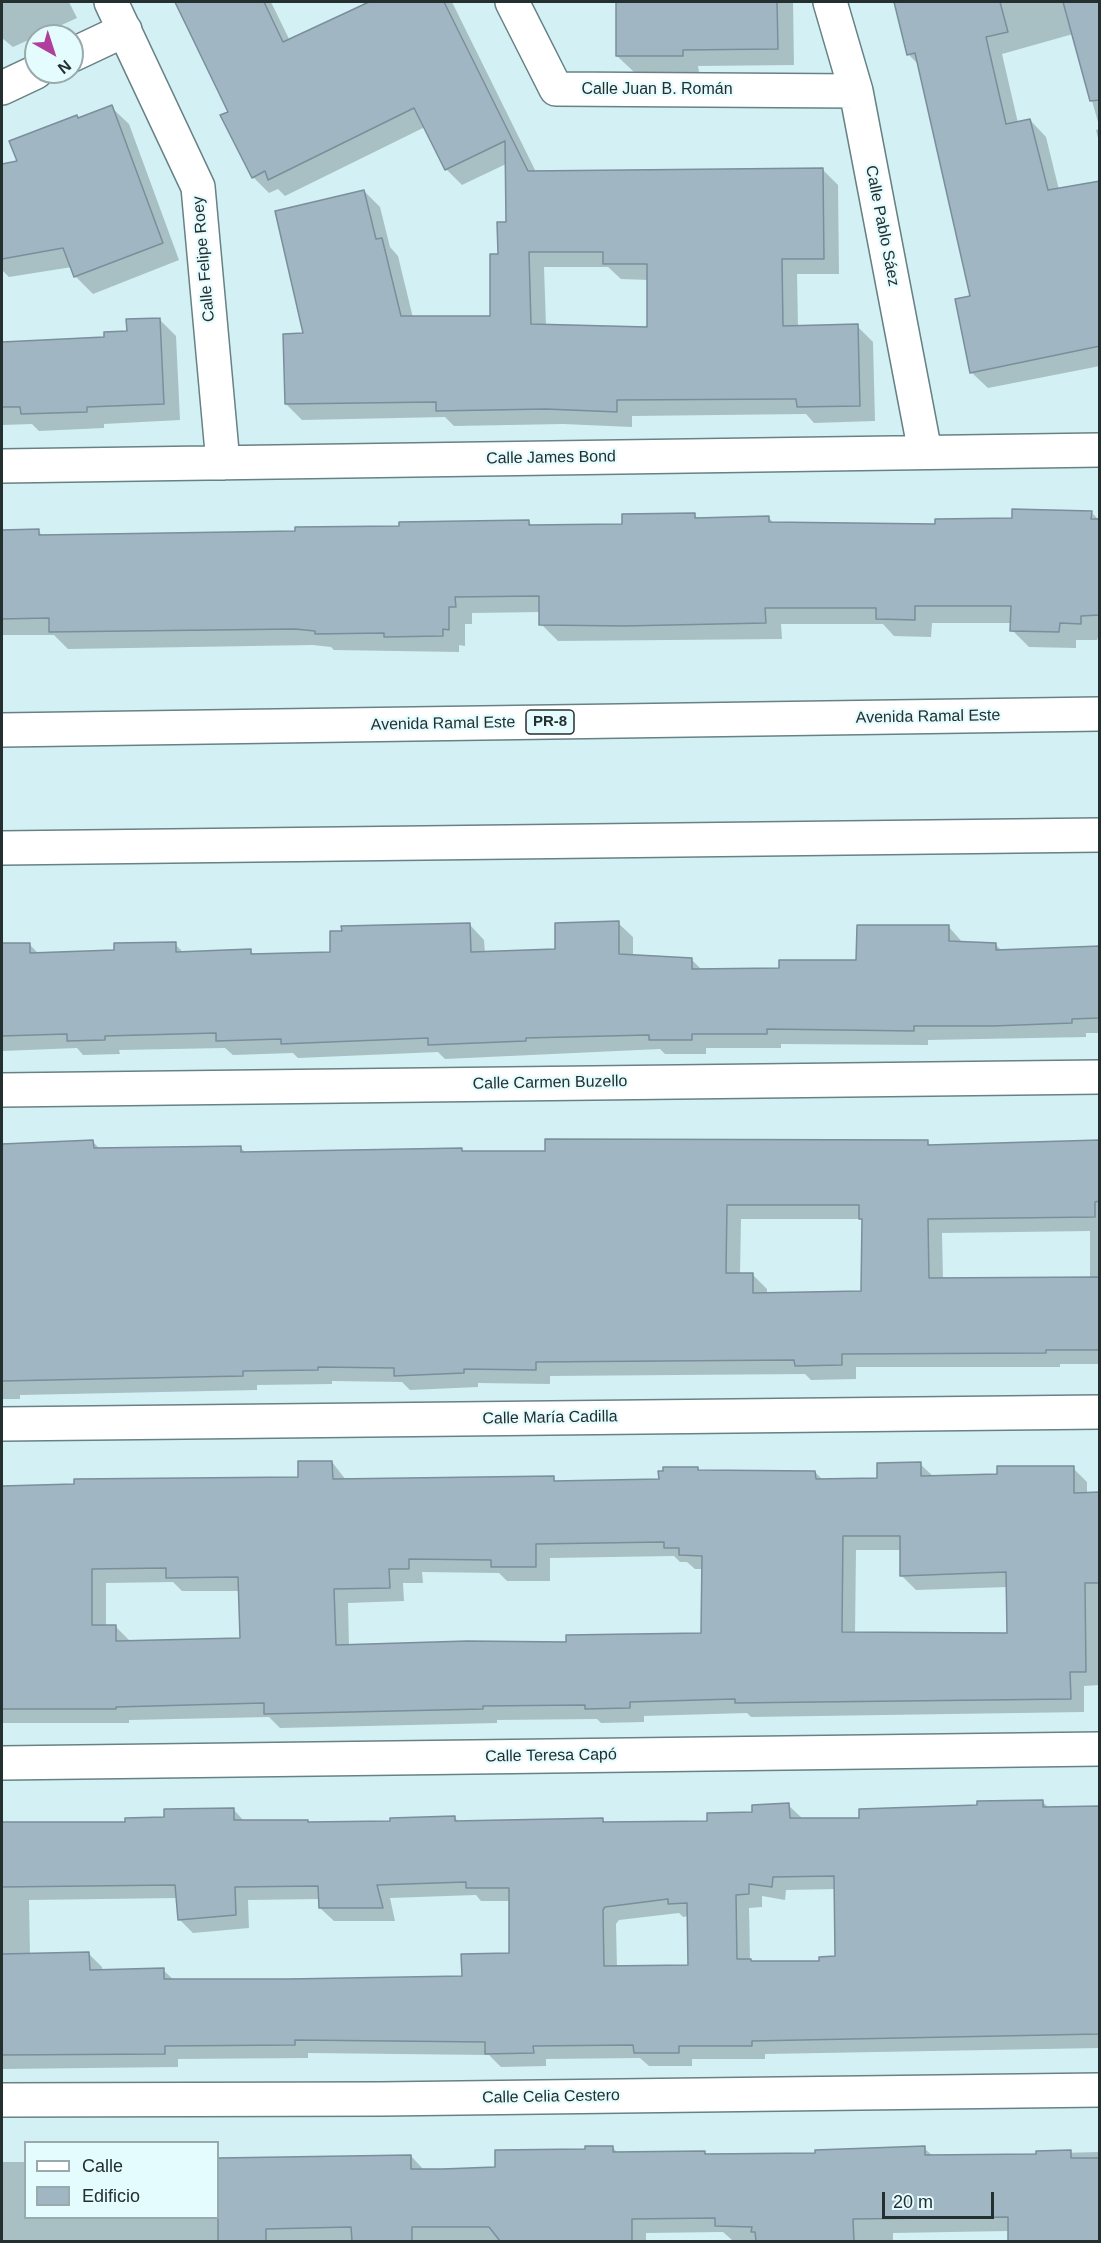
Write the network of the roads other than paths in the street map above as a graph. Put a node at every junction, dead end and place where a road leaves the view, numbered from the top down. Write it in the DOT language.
graph roads {
  1 [pos="111,2"];
  2 [pos="512,2"];
  3 [pos="830,2"];
  4 [pos="125,30"];
  5 [pos="84,49"];
  6 [pos="24,78"];
  7 [pos="2,88"];
  8 [pos="856,91"];
  9 [pos="1100,450"];
  10 [pos="926,452"];
  11 [pos="223,463"];
  12 [pos="2,466"];
  13 [pos="1100,714"];
  14 [pos="2,730"];
  15 [pos="1100,835"];
  16 [pos="2,848"];
  17 [pos="1100,1077"];
  18 [pos="2,1090"];
  19 [pos="1100,1412"];
  20 [pos="2,1424"];
  21 [pos="1100,1749"];
  22 [pos="2,1763"];
  23 [pos="1100,2090"];
  24 [pos="2,2100"];
  1 -- 4 [label="street, Calle Felipe Roey"];
  2 -- 8 [label="street, Calle Juan B. Román"];
  3 -- 8 [label="street, Calle Pablo Sáez"];
  4 -- 5 [label="street"];
  4 -- 11 [label="street, Calle Felipe Roey"];
  6 -- 7 [label="street"];
  8 -- 10 [label="street, Calle Pablo Sáez"];
  9 -- 10 [label="street, Calle James Bond"];
  10 -- 11 [label="street, Calle James Bond"];
  11 -- 12 [label="street, Calle James Bond"];
  13 -- 14 [label="street, Avenida Ramal Este / PR-8"];
  15 -- 16 [label="street"];
  17 -- 18 [label="street, Calle Carmen Buzello"];
  19 -- 20 [label="street, Calle María Cadilla"];
  21 -- 22 [label="street, Calle Teresa Capó"];
  23 -- 24 [label="street, Calle Celia Cestero"];
}
